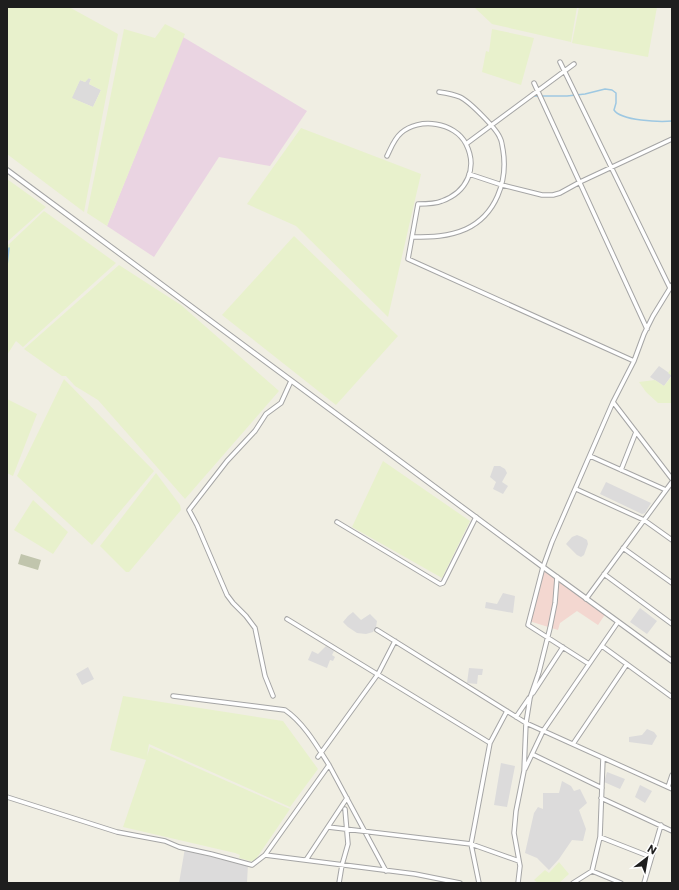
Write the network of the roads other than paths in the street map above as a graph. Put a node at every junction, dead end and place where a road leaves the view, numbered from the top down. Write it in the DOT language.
graph roads {
  1 [pos="560,62"];
  2 [pos="574,64"];
  3 [pos="564,70"];
  4 [pos="534,83"];
  5 [pos="537,91"];
  6 [pos="440,92"];
  7 [pos="491,125"];
  8 [pos="672,139"];
  9 [pos="466,144"];
  10 [pos="386,156"];
  11 [pos="611,168"];
  12 [pos="7,170"];
  13 [pos="469,174"];
  14 [pos="580,182"];
  15 [pos="502,185"];
  16 [pos="412,237"];
  17 [pos="671,286"];
  18 [pos="647,329"];
  19 [pos="634,361"];
  20 [pos="291,381"];
  21 [pos="613,402"];
  22 [pos="636,432"];
  23 [pos="590,456"];
  24 [pos="621,470"];
  25 [pos="672,480"];
  26 [pos="576,489"];
  27 [pos="666,490"];
  28 [pos="476,516"];
  29 [pos="644,520"];
  30 [pos="337,522"];
  31 [pos="672,540"];
  32 [pos="623,548"];
  33 [pos="543,567"];
  34 [pos="604,574"];
  35 [pos="557,578"];
  36 [pos="672,583"];
  37 [pos="586,599"];
  38 [pos="287,619"];
  39 [pos="618,622"];
  40 [pos="672,624"];
  41 [pos="377,630"];
  42 [pos="547,638"];
  43 [pos="395,642"];
  44 [pos="602,646"];
  45 [pos="563,647"];
  46 [pos="672,660"];
  47 [pos="589,664"];
  48 [pos="627,664"];
  49 [pos="378,674"];
  50 [pos="173,696"];
  51 [pos="273,696"];
  52 [pos="530,696"];
  53 [pos="672,697"];
  54 [pos="507,711"];
  55 [pos="516,717"];
  56 [pos="526,723"];
  57 [pos="543,731"];
  58 [pos="490,742"];
  59 [pos="573,744"];
  60 [pos="321,753"];
  61 [pos="532,754"];
  62 [pos="318,757"];
  63 [pos="603,758"];
  64 [pos="329,765"];
  65 [pos="524,771"];
  66 [pos="672,775"];
  67 [pos="602,788"];
  68 [pos="670,788"];
  69 [pos="7,797"];
  70 [pos="347,798"];
  71 [pos="601,798"];
  72 [pos="345,809"];
  73 [pos="661,826"];
  74 [pos="328,827"];
  75 [pos="348,829"];
  76 [pos="364,831"];
  77 [pos="672,831"];
  78 [pos="600,837"];
  79 [pos="471,844"];
  80 [pos="266,855"];
  81 [pos="651,857"];
  82 [pos="306,860"];
  83 [pos="519,861"];
  84 [pos="342,865"];
  85 [pos="386,871"];
  86 [pos="592,871"];
  87 [pos="339,883"];
  88 [pos="460,883"];
  89 [pos="479,883"];
  90 [pos="518,883"];
  91 [pos="573,883"];
  92 [pos="620,883"];
  93 [pos="644,883"];
  1 -- 3 [label="street"];
  2 -- 3 [label="street"];
  3 -- 5 [label="street"];
  3 -- 11 [label="street"];
  4 -- 5 [label="street"];
  5 -- 7 [label="street"];
  5 -- 14 [label="street"];
  6 -- 7 [label="street"];
  7 -- 9 [label="street"];
  7 -- 15 [label="street"];
  8 -- 11 [label="street"];
  9 -- 10 [label="street"];
  9 -- 13 [label="street"];
  11 -- 14 [label="street"];
  11 -- 17 [label="street"];
  12 -- 20 [label="street"];
  13 -- 15 [label="street"];
  13 -- 16 [label="street"];
  14 -- 15 [label="street"];
  14 -- 18 [label="street"];
  15 -- 16 [label="street"];
  16 -- 19 [label="street"];
  17 -- 18 [label="street"];
  18 -- 19 [label="street"];
  19 -- 21 [label="street"];
  20 -- 28 [label="street"];
  20 -- 51 [label="street"];
  21 -- 22 [label="street"];
  21 -- 23 [label="street"];
  22 -- 24 [label="street"];
  22 -- 25 [label="street"];
  23 -- 24 [label="street"];
  23 -- 26 [label="street"];
  24 -- 27 [label="street"];
  25 -- 27 [label="street"];
  26 -- 29 [label="street"];
  26 -- 33 [label="street"];
  27 -- 29 [label="street"];
  28 -- 30 [label="street"];
  28 -- 33 [label="street"];
  29 -- 31 [label="street"];
  29 -- 32 [label="street"];
  32 -- 34 [label="street"];
  32 -- 36 [label="street"];
  33 -- 35 [label="street"];
  33 -- 42 [label="street"];
  34 -- 37 [label="street"];
  34 -- 40 [label="street"];
  35 -- 37 [label="street"];
  35 -- 42 [label="street"];
  37 -- 39 [label="street"];
  38 -- 49 [label="street"];
  39 -- 44 [label="street"];
  39 -- 46 [label="street"];
  41 -- 43 [label="street"];
  42 -- 45 [label="street"];
  42 -- 52 [label="street"];
  43 -- 49 [label="street"];
  43 -- 54 [label="street"];
  44 -- 47 [label="street"];
  44 -- 48 [label="street"];
  45 -- 47 [label="street"];
  45 -- 52 [label="street"];
  47 -- 57 [label="street"];
  48 -- 53 [label="street"];
  48 -- 59 [label="street"];
  49 -- 58 [label="street"];
  49 -- 60 [label="street"];
  50 -- 60 [label="street"];
  52 -- 55 [label="street"];
  52 -- 56 [label="street"];
  54 -- 55 [label="street"];
  54 -- 58 [label="street"];
  55 -- 56 [label="street"];
  56 -- 57 [label="street"];
  56 -- 65 [label="street"];
  57 -- 59 [label="street"];
  57 -- 61 [label="street"];
  58 -- 79 [label="street"];
  59 -- 63 [label="street"];
  60 -- 62 [label="street"];
  60 -- 64 [label="street"];
  61 -- 65 [label="street"];
  61 -- 67 [label="street"];
  63 -- 67 [label="street"];
  63 -- 68 [label="street"];
  64 -- 70 [label="street"];
  64 -- 80 [label="street"];
  65 -- 83 [label="street"];
  66 -- 68 [label="street"];
  67 -- 71 [label="street"];
  69 -- 80 [label="street"];
  70 -- 74 [label="street"];
  70 -- 76 [label="street"];
  71 -- 73 [label="street"];
  71 -- 78 [label="street"];
  72 -- 75 [label="street"];
  73 -- 77 [label="street"];
  73 -- 81 [label="street"];
  74 -- 75 [label="street"];
  74 -- 82 [label="street"];
  75 -- 76 [label="street"];
  75 -- 84 [label="street"];
  76 -- 79 [label="street"];
  76 -- 85 [label="street"];
  78 -- 81 [label="street"];
  78 -- 86 [label="street"];
  79 -- 83 [label="street"];
  79 -- 89 [label="street"];
  80 -- 82 [label="street"];
  81 -- 93 [label="street"];
  82 -- 84 [label="street"];
  83 -- 90 [label="street"];
  84 -- 85 [label="street"];
  84 -- 87 [label="street"];
  85 -- 88 [label="street"];
  86 -- 91 [label="street"];
  86 -- 92 [label="street"];
}
